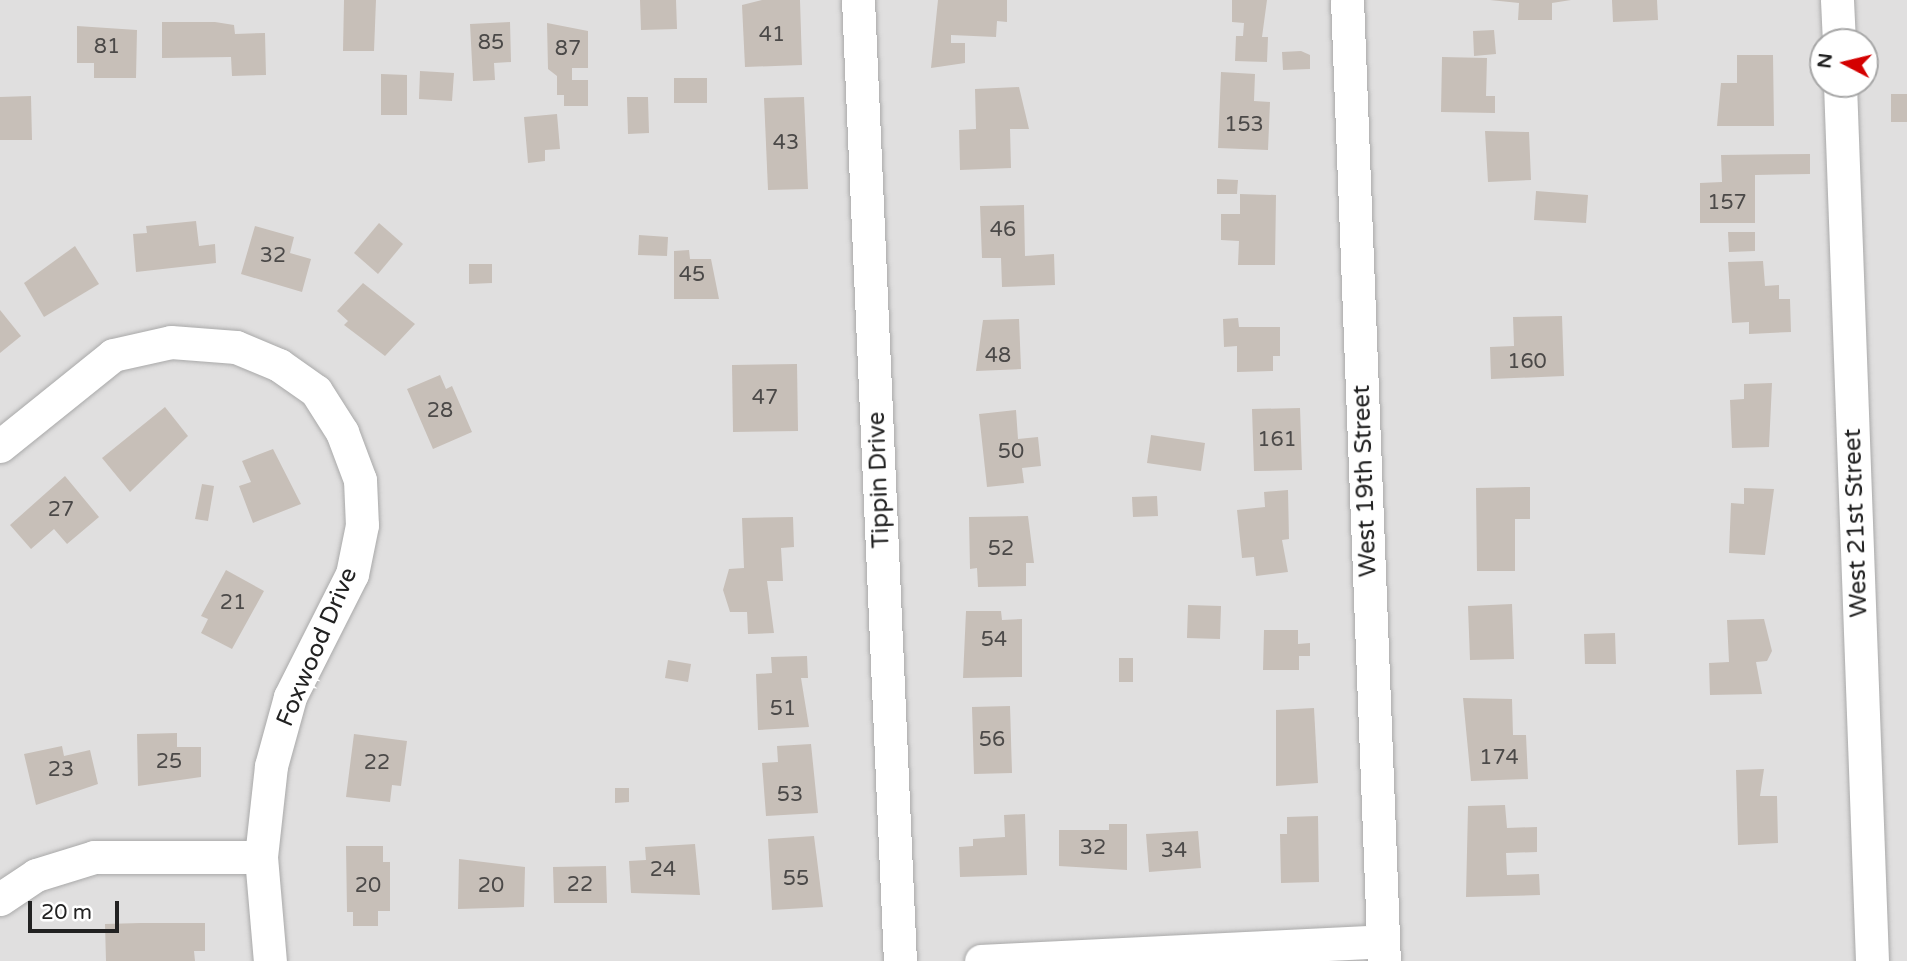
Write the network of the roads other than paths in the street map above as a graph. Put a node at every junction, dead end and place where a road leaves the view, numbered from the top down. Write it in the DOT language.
graph roads {
  1 [pos="858,0"];
  2 [pos="1347,0"];
  3 [pos="1837,0"];
  4 [pos="1838,28"];
  5 [pos="1841,98"];
  6 [pos="0,446"];
  7 [pos="261,858"];
  8 [pos="0,899"];
  9 [pos="1383,951"];
  10 [pos="270,961"];
  11 [pos="900,961"];
  12 [pos="981,961"];
  13 [pos="1872,961"];
  1 -- 11 [label="street, Tippin Drive"];
  2 -- 9 [label="street, West 19th Street"];
  3 -- 4 [label="street"];
  5 -- 13 [label="street, West 21st Street"];
  6 -- 7 [label="street, Foxwood Drive"];
  7 -- 8 [label="street"];
  7 -- 10 [label="street, Foxwood Drive"];
  9 -- 12 [label="street"];
}
